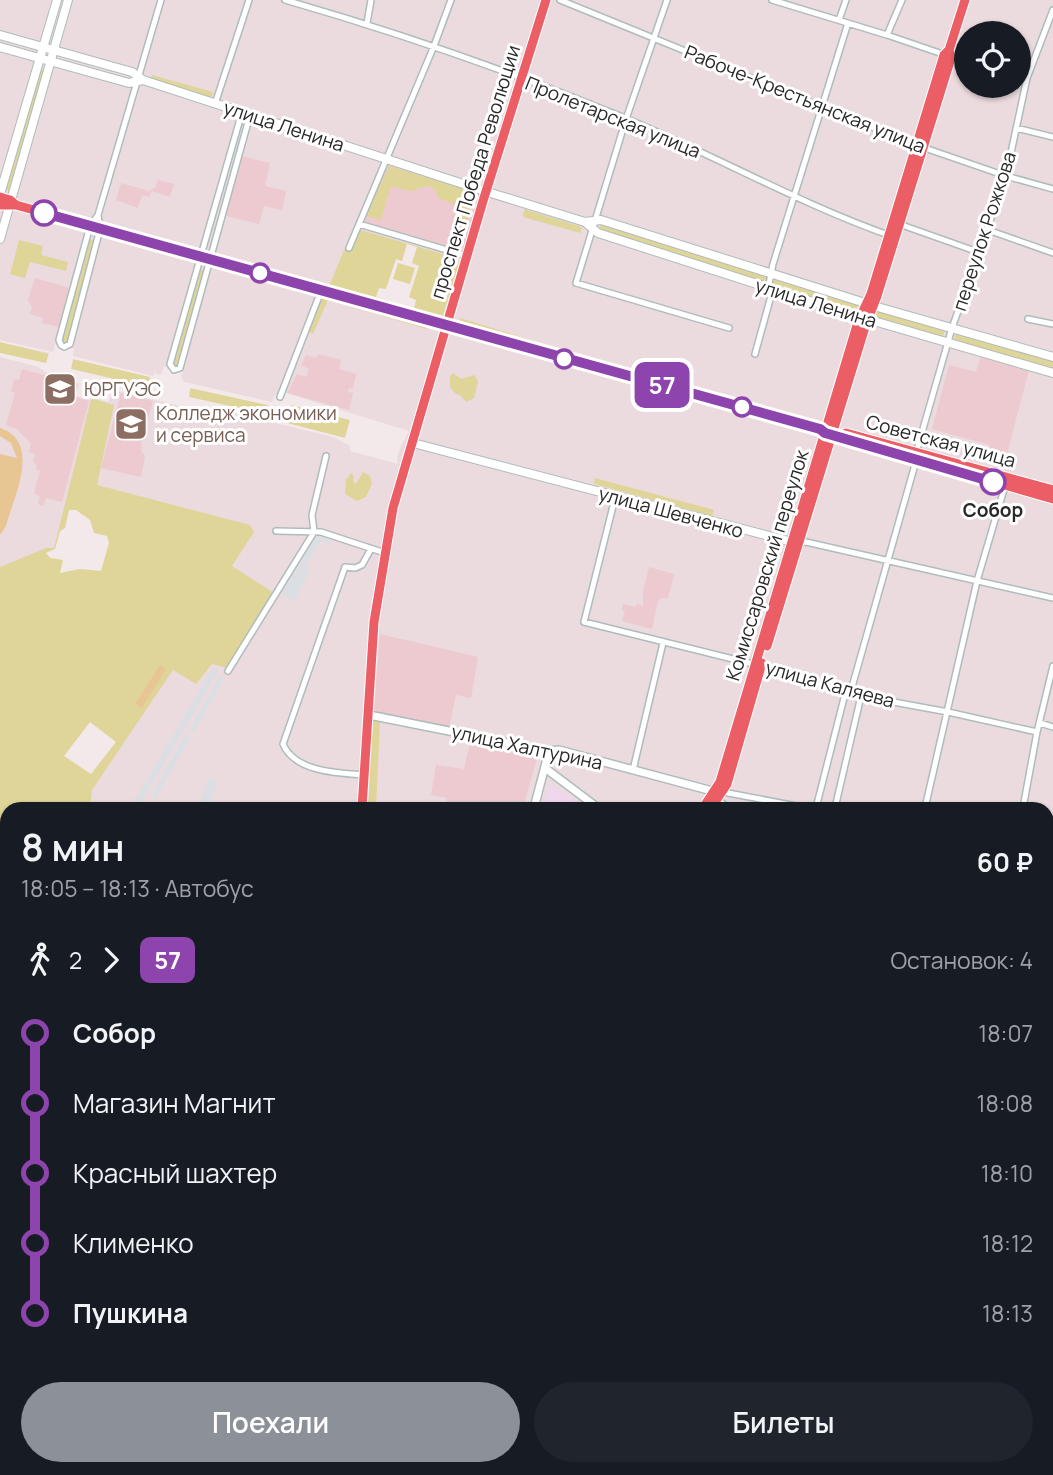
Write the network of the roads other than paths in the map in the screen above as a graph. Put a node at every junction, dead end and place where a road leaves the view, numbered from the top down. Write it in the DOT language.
graph roads {
  1 [pos="57,0"];
  2 [pos="68,0"];
  3 [pos="161,0"];
  4 [pos="249,0"];
  5 [pos="285,0"];
  6 [pos="371,0"];
  7 [pos="452,0"];
  8 [pos="546,0"];
  9 [pos="560,0"];
  10 [pos="667,0"];
  11 [pos="772,0"];
  12 [pos="846,0"];
  13 [pos="902,0"];
  14 [pos="965,0"];
  15 [pos="1053,10"];
  16 [pos="839,20"];
  17 [pos="367,23"];
  18 [pos="848,23"];
  19 [pos="0,34"];
  20 [pos="887,35"];
  21 [pos="654,38"];
  22 [pos="434,46"];
  23 [pos="0,47"];
  24 [pos="43,47"];
  25 [pos="53,50"];
  26 [pos="948,54"];
  27 [pos="954,57"];
  28 [pos="40,58"];
  29 [pos="50,61"];
  30 [pos="1031,68"];
  31 [pos="522,79"];
  32 [pos="140,80"];
  33 [pos="1023,98"];
  34 [pos="215,103"];
  35 [pos="822,107"];
  36 [pos="246,113"];
  37 [pos="626,119"];
  38 [pos="1016,128"];
  39 [pos="1053,137"];
  40 [pos="920,146"];
  41 [pos="386,159"];
  42 [pos="1006,176"];
  43 [pos="1053,188"];
  44 [pos="487,191"];
  45 [pos="793,194"];
  46 [pos="0,196"];
  47 [pos="9,204"];
  48 [pos="595,219"];
  49 [pos="585,222"];
  50 [pos="359,224"];
  51 [pos="900,224"];
  52 [pos="95,227"];
  53 [pos="592,229"];
  54 [pos="988,230"];
  55 [pos="892,236"];
  56 [pos="0,239"];
  57 [pos="349,248"];
  58 [pos="978,253"];
  59 [pos="1053,253"];
  60 [pos="200,256"];
  61 [pos="467,256"];
  62 [pos="210,259"];
  63 [pos="771,273"];
  64 [pos="769,289"];
  65 [pos="321,291"];
  66 [pos="869,303"];
  67 [pos="863,318"];
  68 [pos="1028,319"];
  69 [pos="1053,324"];
  70 [pos="447,325"];
  71 [pos="729,328"];
  72 [pos="953,328"];
  73 [pos="949,342"];
  74 [pos="755,354"];
  75 [pos="1053,357"];
  76 [pos="1053,373"];
  77 [pos="280,397"];
  78 [pos="827,431"];
  79 [pos="413,443"];
  80 [pos="326,456"];
  81 [pos="916,457"];
  82 [pos="1005,486"];
  83 [pos="1053,490"];
  84 [pos="615,498"];
  85 [pos="1053,499"];
  86 [pos="276,531"];
  87 [pos="314,532"];
  88 [pos="796,543"];
  89 [pos="371,549"];
  90 [pos="385,553"];
  91 [pos="890,560"];
  92 [pos="978,581"];
  93 [pos="1053,598"];
  94 [pos="663,643"];
  95 [pos="758,665"];
  96 [pos="1053,666"];
  97 [pos="228,671"];
  98 [pos="850,694"];
  99 [pos="860,696"];
  100 [pos="948,712"];
  101 [pos="369,715"];
  102 [pos="1040,723"];
  103 [pos="1053,727"];
  104 [pos="1037,732"];
  105 [pos="550,751"];
  106 [pos="545,768"];
  107 [pos="633,770"];
  108 [pos="364,775"];
  109 [pos="718,795"];
  110 [pos="362,802"];
  111 [pos="536,802"];
  112 [pos="590,802"];
  113 [pos="710,802"];
  114 [pos="714,802"];
  115 [pos="724,802"];
  116 [pos="766,802"];
  117 [pos="818,802"];
  118 [pos="836,802"];
  119 [pos="926,802"];
  120 [pos="1024,802"];
  1 -- 24 [label="main road"];
  2 -- 25 [label="main road"];
  3 -- 32 [label="street"];
  4 -- 34 [label="street"];
  5 -- 17 [label="street, Пролетарская улица"];
  6 -- 17 [label="street"];
  7 -- 22 [label="street"];
  8 -- 31 [label="main road, проспект Победа Революции"];
  9 -- 21 [label="street, Рабоче-Крестьянская улица"];
  10 -- 21 [label="street"];
  11 -- 16 [label="street"];
  12 -- 16 [label="street"];
  13 -- 20 [label="street"];
  14 -- 26 [label="main road, Комиссаровский переулок"];
  15 -- 30 [label="street, переулок Рожкова"];
  16 -- 18 [label="street"];
  17 -- 22 [label="street, Пролетарская улица"];
  18 -- 20 [label="street"];
  18 -- 35 [label="street"];
  19 -- 24 [label="main road, улица Ленина"];
  20 -- 26 [label="street"];
  21 -- 35 [label="street, Рабоче-Крестьянская улица"];
  21 -- 37 [label="street"];
  22 -- 31 [label="street, Пролетарская улица"];
  22 -- 41 [label="street"];
  23 -- 28 [label="main road, улица Ленина"];
  24 -- 25 [label="main road, улица Ленина"];
  24 -- 28 [label="main road"];
  25 -- 29 [label="main road"];
  25 -- 32 [label="main road, улица Ленина"];
  26 -- 27 [label="street"];
  26 -- 40 [label="main road, Комиссаровский переулок"];
  28 -- 29 [label="main road, улица Ленина"];
  28 -- 46 [label="main road"];
  29 -- 32 [label="main road, улица Ленина"];
  29 -- 47 [label="main road"];
  31 -- 37 [label="street, Пролетарская улица"];
  31 -- 44 [label="main road, проспект Победа Революции"];
  32 -- 34 [label="main road, улица Ленина"];
  32 -- 52 [label="street"];
  33 -- 38 [label="street, переулок Рожкова"];
  34 -- 36 [label="main road, улица Ленина"];
  35 -- 40 [label="street, Рабоче-Крестьянская улица"];
  35 -- 45 [label="street"];
  36 -- 41 [label="main road, улица Ленина"];
  36 -- 60 [label="street"];
  36 -- 62 [label="street"];
  37 -- 45 [label="street, Пролетарская улица"];
  37 -- 48 [label="street"];
  38 -- 39 [label="street"];
  38 -- 42 [label="street, переулок Рожкова"];
  40 -- 42 [label="street, Рабоче-Крестьянская улица"];
  40 -- 51 [label="main road, Комиссаровский переулок"];
  40 -- 55 [label="main road, Комиссаровский переулок"];
  41 -- 44 [label="main road, улица Ленина"];
  41 -- 50 [label="street"];
  42 -- 43 [label="street, Рабоче-Крестьянская улица"];
  42 -- 54 [label="street, переулок Рожкова"];
  44 -- 49 [label="main road, улица Ленина"];
  44 -- 61 [label="main road, проспект Победа Революции"];
  45 -- 55 [label="street, Пролетарская улица"];
  45 -- 63 [label="street"];
  46 -- 47 [label="main road, Советская улица"];
  47 -- 52 [label="main road, Советская улица"];
  47 -- 56 [label="main road"];
  48 -- 49 [label="main road"];
  48 -- 53 [label="street"];
  48 -- 63 [label="main road, улица Ленина"];
  49 -- 53 [label="main road, улица Ленина"];
  50 -- 57 [label="street"];
  50 -- 61 [label="street"];
  51 -- 55 [label="main road, Комиссаровский переулок"];
  51 -- 58 [label="street"];
  52 -- 52 [label="street"];
  52 -- 60 [label="main road, Советская улица"];
  53 -- 64 [label="main road, улица Ленина"];
  53 -- 71 [label="street"];
  54 -- 58 [label="street, переулок Рожкова"];
  54 -- 59 [label="street"];
  55 -- 66 [label="main road, Комиссаровский переулок"];
  58 -- 72 [label="street, переулок Рожкова"];
  60 -- 62 [label="main road, Советская улица"];
  60 -- 62 [label="street"];
  61 -- 70 [label="main road, проспект Победа Революции"];
  62 -- 65 [label="main road, Советская улица"];
  63 -- 64 [label="street"];
  63 -- 66 [label="main road, улица Ленина"];
  64 -- 67 [label="main road, улица Ленина"];
  64 -- 74 [label="street"];
  65 -- 70 [label="main road, Советская улица"];
  65 -- 77 [label="street"];
  66 -- 67 [label="main road, Комиссаровский переулок"];
  66 -- 72 [label="main road, улица Ленина"];
  67 -- 73 [label="main road, улица Ленина"];
  67 -- 78 [label="main road, Комиссаровский переулок"];
  68 -- 69 [label="street"];
  70 -- 78 [label="main road, Советская улица"];
  70 -- 79 [label="main road, проспект Победа Революции"];
  72 -- 73 [label="street, переулок Рожкова"];
  72 -- 75 [label="main road, улица Ленина"];
  73 -- 76 [label="main road, улица Ленина"];
  73 -- 81 [label="street, переулок Рожкова"];
  78 -- 81 [label="main road, Советская улица"];
  78 -- 88 [label="main road, Комиссаровский переулок"];
  79 -- 84 [label="main road, улица Шевченко"];
  79 -- 90 [label="main road, проспект Победа Революции"];
  80 -- 87 [label="street"];
  81 -- 82 [label="main road, Советская улица"];
  81 -- 83 [label="main road, Советская улица"];
  81 -- 91 [label="street, переулок Рожкова"];
  82 -- 85 [label="main road, Советская улица"];
  82 -- 92 [label="street"];
  84 -- 88 [label="main road, улица Шевченко"];
  84 -- 94 [label="street, улица Каляева"];
  86 -- 87 [label="street"];
  87 -- 89 [label="street"];
  87 -- 97 [label="street"];
  88 -- 91 [label="street, улица Шевченко"];
  88 -- 95 [label="main road, Комиссаровский переулок"];
  89 -- 90 [label="street"];
  89 -- 108 [label="street"];
  90 -- 101 [label="main road, проспект Победа Революции"];
  91 -- 92 [label="street, улица Шевченко"];
  91 -- 98 [label="street, переулок Рожкова"];
  92 -- 93 [label="street, улица Шевченко"];
  92 -- 100 [label="street"];
  94 -- 95 [label="street, улица Каляева"];
  94 -- 107 [label="street"];
  95 -- 98 [label="street, улица Каляева"];
  95 -- 109 [label="main road, Комиссаровский переулок"];
  96 -- 102 [label="street"];
  98 -- 99 [label="street, улица Каляева"];
  98 -- 117 [label="street, переулок Рожкова"];
  99 -- 100 [label="street, улица Каляева"];
  99 -- 118 [label="street"];
  100 -- 104 [label="street, улица Каляева"];
  100 -- 119 [label="street"];
  101 -- 105 [label="street, улица Халтурина"];
  101 -- 108 [label="main road, проспект Победа Революции"];
  102 -- 103 [label="street"];
  102 -- 104 [label="street"];
  104 -- 120 [label="street"];
  105 -- 106 [label="street"];
  105 -- 107 [label="street, улица Халтурина"];
  106 -- 111 [label="street"];
  106 -- 112 [label="street"];
  107 -- 109 [label="street, улица Халтурина"];
  108 -- 110 [label="main road, проспект Победа Революции"];
  109 -- 113 [label="main road, Комиссаровский переулок"];
  109 -- 114 [label="main road, Комиссаровский переулок"];
  109 -- 115 [label="street, улица Халтурина"];
  109 -- 116 [label="street, улица Халтурина"];
}
